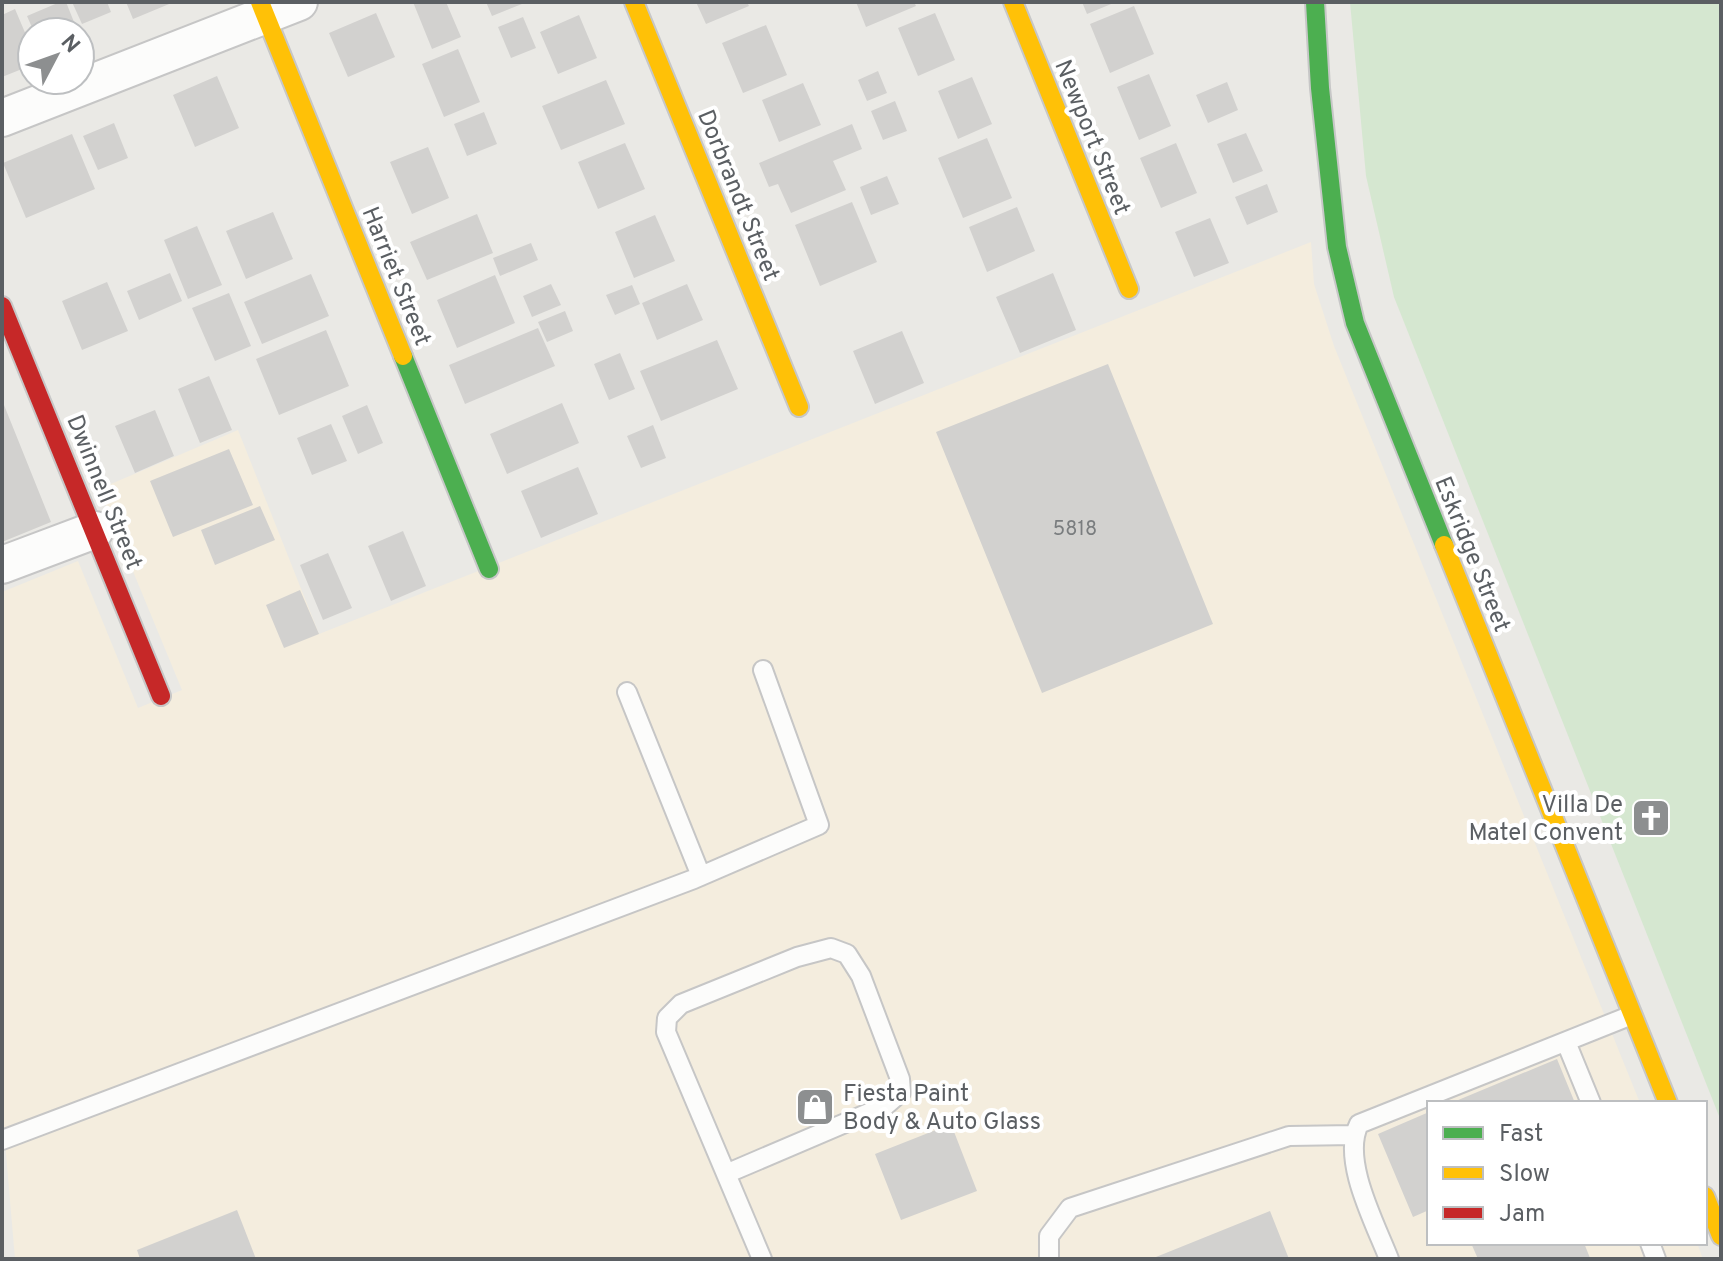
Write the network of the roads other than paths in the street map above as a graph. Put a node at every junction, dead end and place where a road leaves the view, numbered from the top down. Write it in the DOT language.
graph roads {
  1 [pos="299,2"];
  2 [pos="634,2"];
  3 [pos="1013,2"];
  4 [pos="1315,2"];
  5 [pos="263,8"];
  6 [pos="2,118"];
  7 [pos="1129,289"];
  8 [pos="2,306"];
  9 [pos="799,407"];
  10 [pos="95,530"];
  11 [pos="2,565"];
  12 [pos="489,569"];
  13 [pos="763,670"];
  14 [pos="627,692"];
  15 [pos="161,696"];
  16 [pos="701,876"];
  17 [pos="1632,1015"];
  18 [pos="1566,1042"];
  19 [pos="1590,1101"];
  20 [pos="1667,1101"];
  21 [pos="1354,1135"];
  22 [pos="2,1140"];
  23 [pos="728,1173"];
  24 [pos="1707,1201"];
  25 [pos="1721,1236"];
  26 [pos="762,1259"];
  27 [pos="1049,1259"];
  28 [pos="1389,1259"];
  1 -- 5 [label="street"];
  2 -- 9 [label="street, Dorbrandt Street"];
  3 -- 7 [label="street, Newport Street"];
  4 -- 17 [label="street, Eskridge Street"];
  5 -- 6 [label="street"];
  5 -- 12 [label="street, Harriet Street"];
  8 -- 10 [label="street, Dwinnell Street"];
  10 -- 11 [label="street"];
  10 -- 15 [label="street, Dwinnell Street"];
  13 -- 16 [label="lane"];
  14 -- 16 [label="lane"];
  16 -- 22 [label="lane"];
  17 -- 18 [label="lane"];
  17 -- 20 [label="street, Eskridge Street"];
  18 -- 19 [label="lane"];
  18 -- 21 [label="lane"];
  21 -- 27 [label="lane"];
  21 -- 28 [label="lane"];
  23 -- 23 [label="lane"];
  23 -- 26 [label="lane"];
  24 -- 25 [label="street"];
}
